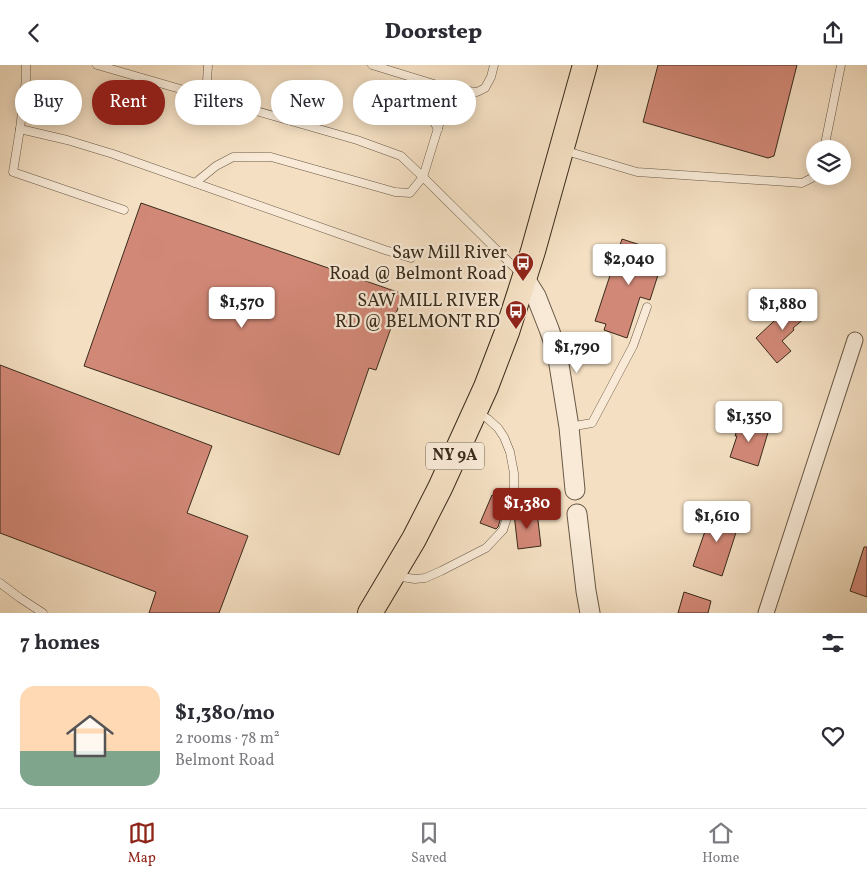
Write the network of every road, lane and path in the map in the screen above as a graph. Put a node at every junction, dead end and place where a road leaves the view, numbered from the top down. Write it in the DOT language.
graph roads {
  1 [pos="26,65"];
  2 [pos="97,65"];
  3 [pos="208,65"];
  4 [pos="372,65"];
  5 [pos="494,65"];
  6 [pos="585,65"];
  7 [pos="841,65"];
  8 [pos="207,80"];
  9 [pos="421,80"];
  10 [pos="175,88"];
  11 [pos="476,91"];
  12 [pos="261,113"];
  13 [pos="436,125"];
  14 [pos="439,125"];
  15 [pos="20,129"];
  16 [pos="438,129"];
  17 [pos="826,140"];
  18 [pos="562,149"];
  19 [pos="423,177"];
  20 [pos="806,181"];
  21 [pos="195,183"];
  22 [pos="124,210"];
  23 [pos="412,259"];
  24 [pos="524,277"];
  25 [pos="647,307"];
  26 [pos="854,340"];
  27 [pos="475,411"];
  28 [pos="569,427"];
  29 [pos="575,490"];
  30 [pos="577,513"];
  31 [pos="393,575"];
  32 [pos="0,583"];
  33 [pos="43,613"];
  34 [pos="370,613"];
  35 [pos="590,613"];
  36 [pos="766,613"];
  1 -- 15 [label="lane"];
  2 -- 10 [label="lane"];
  3 -- 8 [label="lane"];
  4 -- 9 [label="lane"];
  5 -- 11 [label="lane"];
  6 -- 18 [label="main road, NY 9A"];
  7 -- 17 [label="lane"];
  12 -- 19 [label="lane"];
  13 -- 16 [label="lane"];
  14 -- 16 [label="lane"];
  15 -- 21 [label="lane"];
  15 -- 22 [label="lane"];
  16 -- 19 [label="lane"];
  18 -- 20 [label="lane"];
  18 -- 24 [label="main road, NY 9A"];
  19 -- 21 [label="lane"];
  19 -- 24 [label="lane"];
  21 -- 23 [label="lane"];
  24 -- 27 [label="main road, NY 9A"];
  24 -- 28 [label="street"];
  25 -- 28 [label="lane"];
  26 -- 36 [label="street"];
  27 -- 31 [label="main road, NY 9A"];
  27 -- 31 [label="lane"];
  28 -- 29 [label="street"];
  30 -- 35 [label="street"];
  31 -- 34 [label="main road, NY 9A"];
  32 -- 33 [label="lane"];
}
